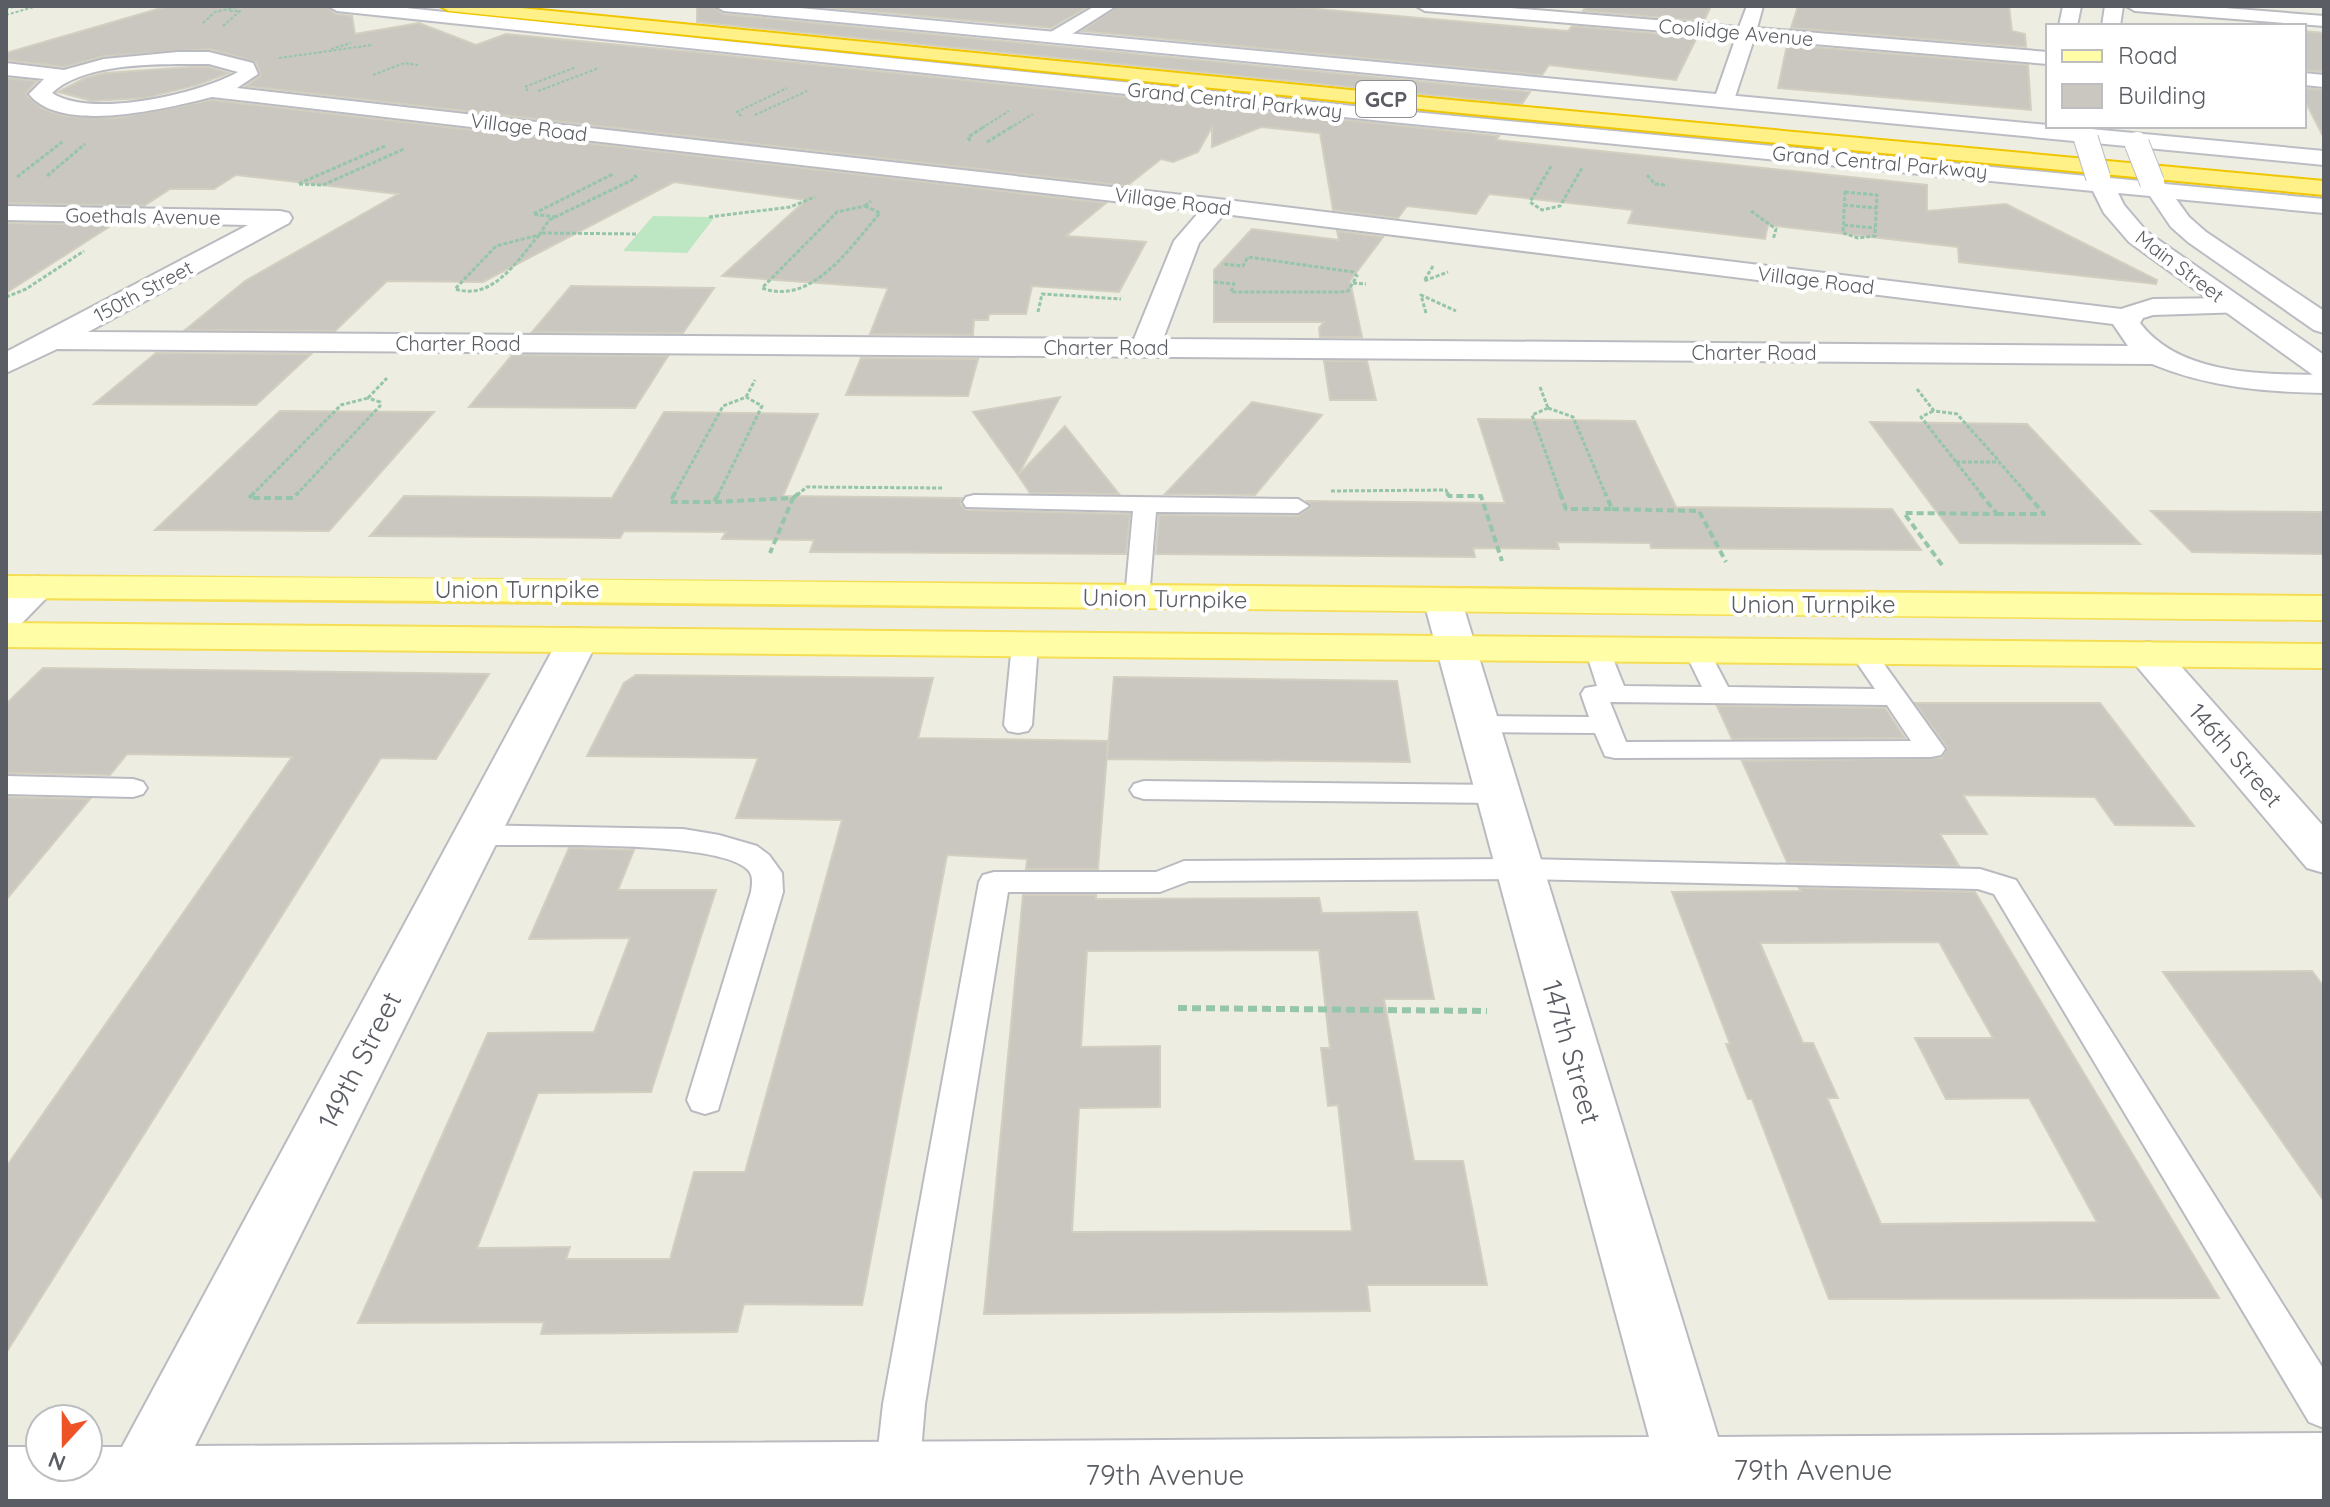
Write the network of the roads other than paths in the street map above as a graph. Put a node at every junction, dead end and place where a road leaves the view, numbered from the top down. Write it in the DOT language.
graph roads {
  1 [pos="337,6"];
  2 [pos="449,6"];
  3 [pos="559,6"];
  4 [pos="1107,6"];
  5 [pos="1425,6"];
  6 [pos="1756,6"];
  7 [pos="2135,6"];
  8 [pos="720,7"];
  9 [pos="2324,21"];
  10 [pos="1746,33"];
  11 [pos="1055,37"];
  12 [pos="2046,58"];
  13 [pos="6,69"];
  14 [pos="76,73"];
  15 [pos="1336,82"];
  16 [pos="216,92"];
  17 [pos="1724,100"];
  18 [pos="2084,133"];
  19 [pos="2135,136"];
  20 [pos="2324,158"];
  21 [pos="1967,170"];
  22 [pos="2324,174"];
  23 [pos="2099,180"];
  24 [pos="2154,186"];
  25 [pos="2324,188"];
  26 [pos="2295,202"];
  27 [pos="2060,204"];
  28 [pos="1218,206"];
  29 [pos="2324,206"];
  30 [pos="6,213"];
  31 [pos="2095,216"];
  32 [pos="280,218"];
  33 [pos="2180,222"];
  34 [pos="2138,237"];
  35 [pos="2234,306"];
  36 [pos="2129,318"];
  37 [pos="2324,324"];
  38 [pos="52,340"];
  39 [pos="1145,347"];
  40 [pos="2160,355"];
  41 [pos="6,364"];
  42 [pos="2324,369"];
  43 [pos="2324,384"];
  44 [pos="974,502"];
  45 [pos="1145,505"];
  46 [pos="1298,506"];
  47 [pos="22,587"];
  48 [pos="1137,598"];
  49 [pos="2324,608"];
  50 [pos="6,617"];
  51 [pos="1449,625"];
  52 [pos="6,635"];
  53 [pos="578,640"];
  54 [pos="1025,644"];
  55 [pos="1598,649"];
  56 [pos="1697,650"];
  57 [pos="1862,651"];
  58 [pos="2148,654"];
  59 [pos="2324,656"];
  60 [pos="1613,694"];
  61 [pos="1719,695"];
  62 [pos="1895,697"];
  63 [pos="1478,724"];
  64 [pos="1018,725"];
  65 [pos="1606,725"];
  66 [pos="6,785"];
  67 [pos="133,788"];
  68 [pos="1144,790"];
  69 [pos="1498,794"];
  70 [pos="475,835"];
  71 [pos="2324,857"];
  72 [pos="1520,869"];
  73 [pos="705,1100"];
  74 [pos="2324,1408"];
  75 [pos="2324,1466"];
  76 [pos="897,1476"];
  77 [pos="6,1481"];
  78 [pos="141,1481"];
  79 [pos="1698,1485"];
  1 -- 21 [label="street, Grand Central Parkway"];
  2 -- 25 [label="highway, Grand Central Parkway / GCP"];
  3 -- 15 [label="highway, Grand Central Parkway / GCP"];
  4 -- 11 [label="street"];
  5 -- 10 [label="street, Coolidge Avenue"];
  6 -- 10 [label="street"];
  7 -- 9 [label="street"];
  8 -- 11 [label="street, Grand Central Parkway"];
  8 -- 15 [label="highway"];
  10 -- 12 [label="street, Coolidge Avenue"];
  10 -- 17 [label="street"];
  11 -- 17 [label="street, Grand Central Parkway"];
  13 -- 14 [label="street"];
  14 -- 16 [label="street"];
  14 -- 16 [label="street"];
  15 -- 22 [label="highway, Grand Central Parkway / GCP"];
  16 -- 28 [label="street, Village Road"];
  17 -- 18 [label="street, Grand Central Parkway"];
  18 -- 19 [label="street, Grand Central Parkway"];
  18 -- 23 [label="street, Main Street, bridge"];
  19 -- 20 [label="street, Grand Central Parkway"];
  19 -- 24 [label="street, Main Street, bridge"];
  21 -- 23 [label="street, Grand Central Parkway"];
  21 -- 27 [label="street"];
  23 -- 24 [label="street, Grand Central Parkway"];
  23 -- 34 [label="street, Main Street"];
  24 -- 26 [label="street, Grand Central Parkway"];
  24 -- 33 [label="street, Main Street"];
  26 -- 29 [label="street, Grand Central Parkway"];
  26 -- 33 [label="street"];
  28 -- 36 [label="street, Village Road"];
  28 -- 39 [label="street"];
  30 -- 32 [label="street, Goethals Avenue"];
  31 -- 34 [label="street"];
  32 -- 38 [label="street, 150th Street"];
  33 -- 37 [label="street, Main Street"];
  34 -- 35 [label="street, Main Street"];
  35 -- 36 [label="street"];
  35 -- 42 [label="street, Main Street"];
  36 -- 40 [label="street"];
  38 -- 39 [label="street, Charter Road"];
  38 -- 41 [label="street, 150th Street"];
  39 -- 40 [label="street, Charter Road"];
  40 -- 43 [label="street"];
  44 -- 45 [label="lane"];
  45 -- 46 [label="lane"];
  45 -- 48 [label="lane"];
  47 -- 48 [label="main road, Union Turnpike"];
  47 -- 50 [label="street"];
  48 -- 51 [label="main road, Union Turnpike"];
  49 -- 51 [label="main road, Union Turnpike"];
  51 -- 54 [label="main road, Union Turnpike"];
  51 -- 55 [label="main road, Union Turnpike"];
  51 -- 63 [label="street, 147th Street"];
  52 -- 53 [label="main road, Union Turnpike"];
  53 -- 54 [label="main road, Union Turnpike"];
  53 -- 70 [label="street, 149th Street"];
  54 -- 64 [label="lane"];
  55 -- 56 [label="main road, Union Turnpike"];
  55 -- 60 [label="lane"];
  56 -- 57 [label="main road, Union Turnpike"];
  56 -- 61 [label="lane"];
  57 -- 58 [label="main road, Union Turnpike"];
  57 -- 62 [label="lane"];
  58 -- 59 [label="main road, Union Turnpike"];
  58 -- 71 [label="street, 146th Street"];
  60 -- 61 [label="lane"];
  60 -- 65 [label="lane"];
  61 -- 62 [label="lane"];
  62 -- 65 [label="lane"];
  63 -- 65 [label="lane"];
  63 -- 69 [label="street, 147th Street"];
  66 -- 67 [label="lane"];
  68 -- 69 [label="lane"];
  69 -- 72 [label="street, 147th Street"];
  70 -- 73 [label="lane"];
  70 -- 78 [label="street, 149th Street"];
  72 -- 74 [label="lane"];
  72 -- 76 [label="lane"];
  72 -- 79 [label="street, 147th Street"];
  75 -- 79 [label="street, 79th Avenue"];
  76 -- 78 [label="street, 79th Avenue"];
  76 -- 79 [label="street, 79th Avenue"];
  77 -- 78 [label="street, 79th Avenue"];
}
